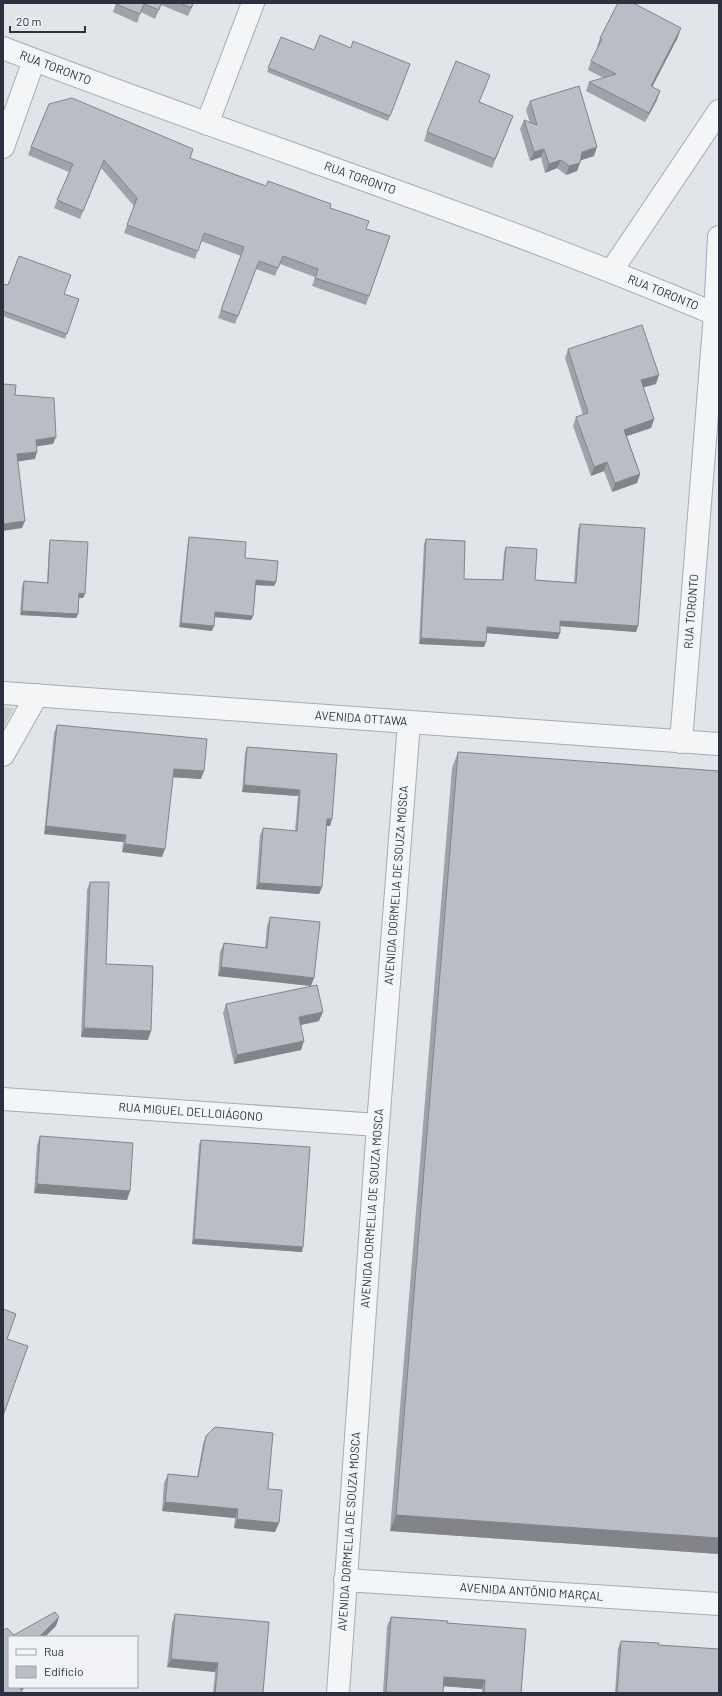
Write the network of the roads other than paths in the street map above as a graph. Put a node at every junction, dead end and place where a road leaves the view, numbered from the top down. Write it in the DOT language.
graph roads {
  1 [pos="253,3"];
  2 [pos="3,48"];
  3 [pos="34,60"];
  4 [pos="719,111"];
  5 [pos="207,124"];
  6 [pos="3,147"];
  7 [pos="719,237"];
  8 [pos="612,270"];
  9 [pos="715,314"];
  10 [pos="3,692"];
  11 [pos="37,695"];
  12 [pos="409,723"];
  13 [pos="681,742"];
  14 [pos="719,744"];
  15 [pos="3,756"];
  16 [pos="4,1103"];
  17 [pos="378,1125"];
  18 [pos="345,1580"];
  19 [pos="719,1604"];
  20 [pos="338,1693"];
  1 -- 5 [label="street"];
  2 -- 3 [label="street, RUA TORONTO"];
  3 -- 5 [label="street, RUA TORONTO"];
  3 -- 6 [label="street"];
  4 -- 8 [label="street"];
  5 -- 8 [label="street, RUA TORONTO"];
  7 -- 9 [label="street, RUA TORONTO"];
  8 -- 9 [label="street, RUA TORONTO"];
  9 -- 13 [label="street, RUA TORONTO"];
  10 -- 11 [label="street, AVENIDA OTTAWA"];
  11 -- 12 [label="street, AVENIDA OTTAWA"];
  11 -- 15 [label="street"];
  12 -- 13 [label="street, AVENIDA OTTAWA"];
  12 -- 17 [label="street, AVENIDA DORMELIA DE SOUZA MOSCA"];
  13 -- 14 [label="street, AVENIDA OTTAWA"];
  16 -- 17 [label="street, RUA MIGUEL DELLOIÁGONO"];
  17 -- 18 [label="street, AVENIDA DORMELIA DE SOUZA MOSCA"];
  18 -- 19 [label="street, AVENIDA ANTÔNIO MARÇAL"];
  18 -- 20 [label="street, AVENIDA DORMELIA DE SOUZA MOSCA"];
}
